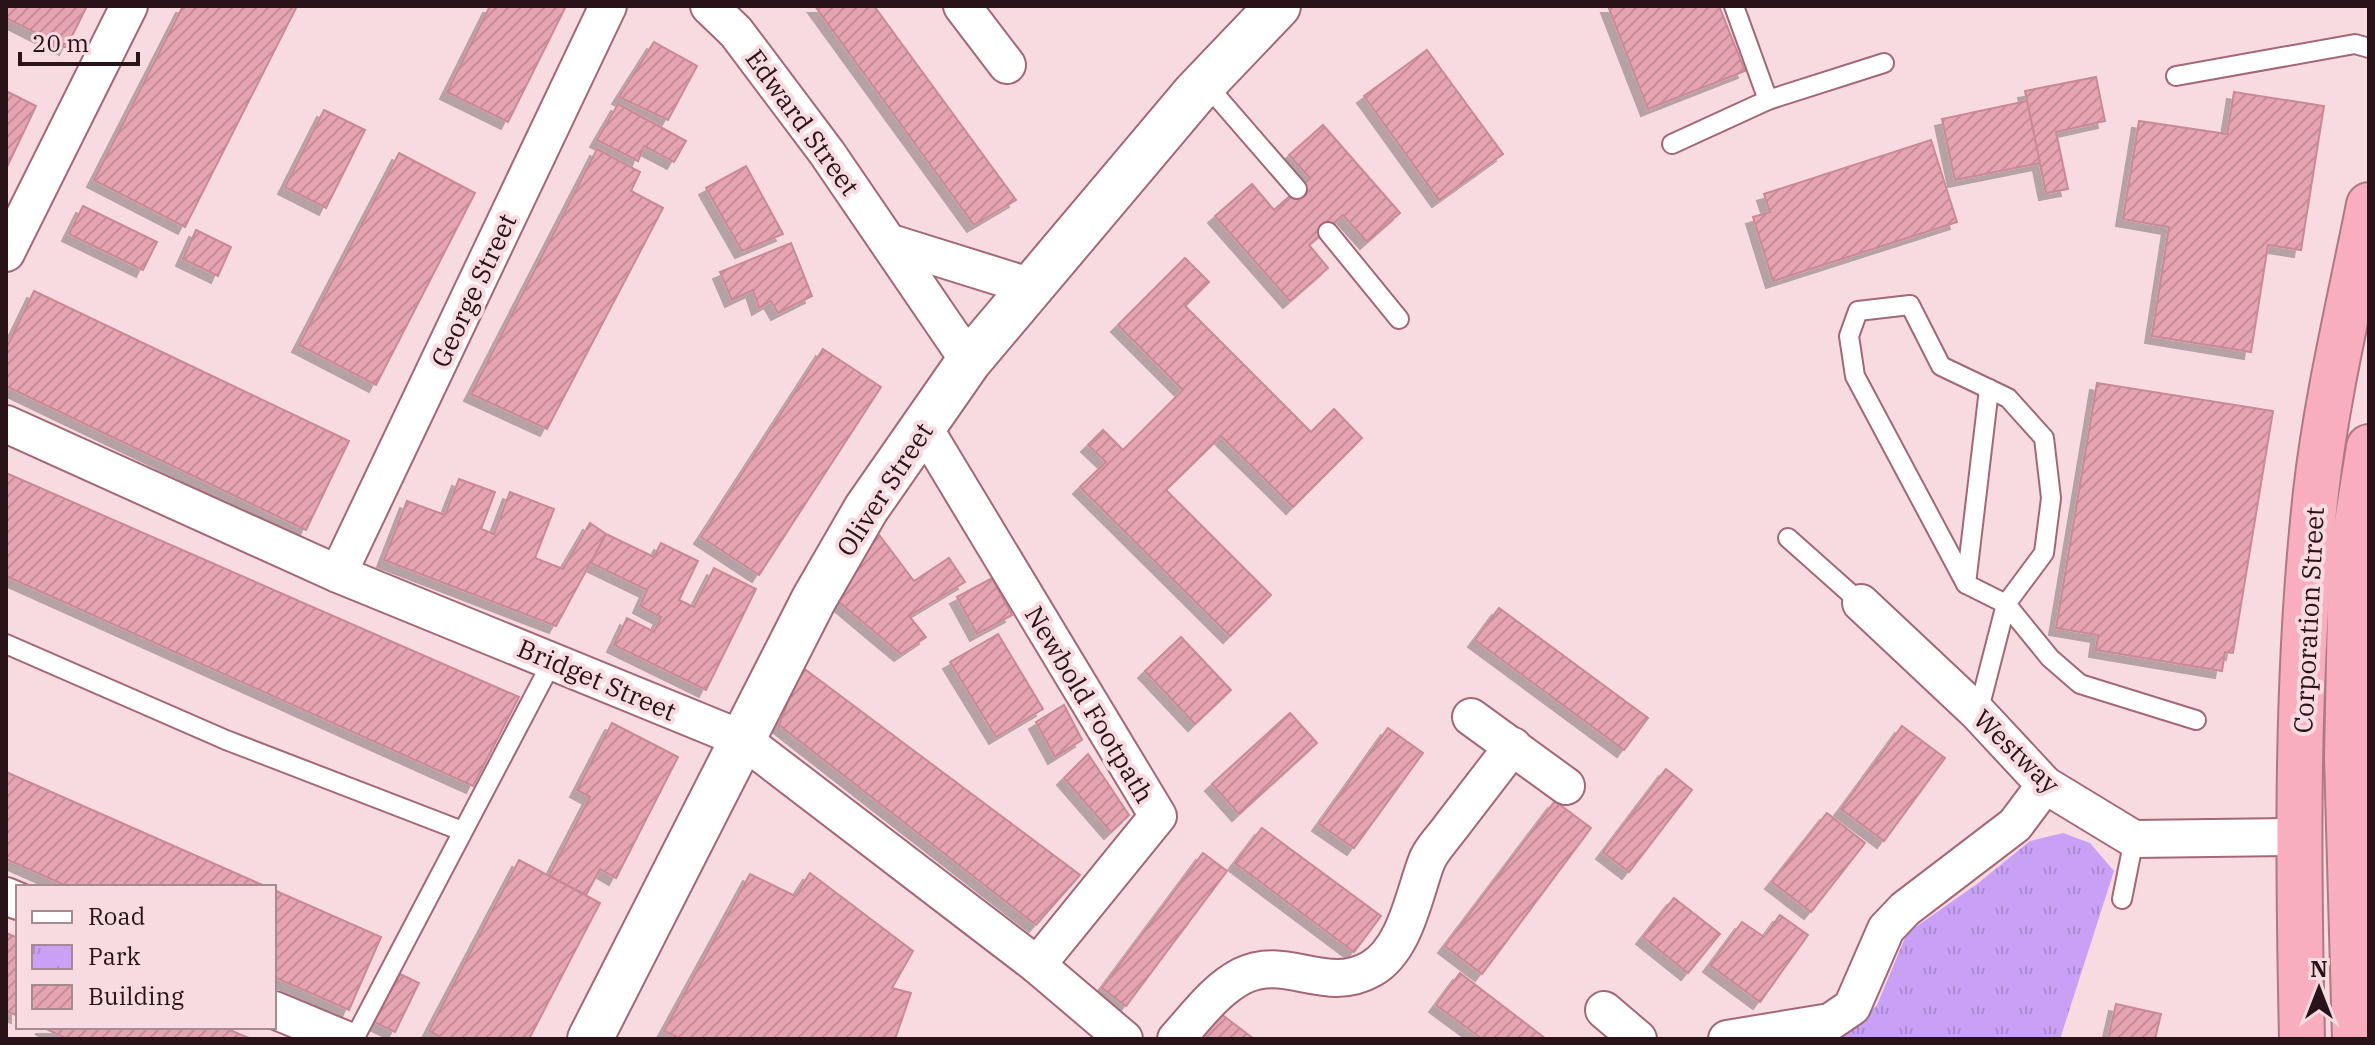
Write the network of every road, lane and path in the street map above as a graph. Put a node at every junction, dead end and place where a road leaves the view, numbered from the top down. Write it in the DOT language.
graph roads {
  1 [pos="129,6"];
  2 [pos="608,6"];
  3 [pos="709,6"];
  4 [pos="962,6"];
  5 [pos="1278,6"];
  6 [pos="1734,6"];
  7 [pos="2369,48"];
  8 [pos="1884,63"];
  9 [pos="1007,65"];
  10 [pos="2176,76"];
  11 [pos="1205,83"];
  12 [pos="1768,100"];
  13 [pos="1672,144"];
  14 [pos="1297,189"];
  15 [pos="2369,205"];
  16 [pos="1328,232"];
  17 [pos="891,243"];
  18 [pos="6,253"];
  19 [pos="1032,287"];
  20 [pos="2360,294"];
  21 [pos="1399,319"];
  22 [pos="969,361"];
  23 [pos="1989,389"];
  24 [pos="6,424"];
  25 [pos="924,428"];
  26 [pos="2369,447"];
  27 [pos="1788,538"];
  28 [pos="338,574"];
  29 [pos="1966,584"];
  30 [pos="1861,603"];
  31 [pos="2006,604"];
  32 [pos="6,644"];
  33 [pos="553,660"];
  34 [pos="1978,713"];
  35 [pos="1471,717"];
  36 [pos="2196,720"];
  37 [pos="742,739"];
  38 [pos="1513,746"];
  39 [pos="2045,785"];
  40 [pos="1566,786"];
  41 [pos="462,831"];
  42 [pos="2297,837"];
  43 [pos="2134,839"];
  44 [pos="2122,899"];
  45 [pos="1037,965"];
  46 [pos="1604,1010"];
  47 [pos="276,1011"];
  48 [pos="344,1039"];
  49 [pos="354,1039"];
  50 [pos="590,1039"];
  51 [pos="1124,1039"];
  52 [pos="1176,1039"];
  53 [pos="1638,1039"];
  54 [pos="1727,1039"];
  55 [pos="2302,1039"];
  56 [pos="2355,1039"];
  1 -- 18 [label="street"];
  2 -- 28 [label="street, George Street"];
  3 -- 17 [label="street, Edward Street"];
  4 -- 9 [label="street"];
  5 -- 11 [label="street, Oliver Street"];
  6 -- 12 [label="lane"];
  7 -- 10 [label="lane"];
  8 -- 12 [label="lane"];
  11 -- 14 [label="lane"];
  11 -- 19 [label="street, Oliver Street"];
  12 -- 13 [label="lane"];
  15 -- 20 [label="highway, Corporation Street"];
  16 -- 21 [label="lane"];
  17 -- 19 [label="street"];
  17 -- 22 [label="street, Edward Street"];
  19 -- 22 [label="street, Oliver Street"];
  20 -- 42 [label="highway, Corporation Street"];
  22 -- 25 [label="street, Oliver Street"];
  23 -- 29 [label="lane"];
  23 -- 29 [label="lane"];
  23 -- 31 [label="lane"];
  24 -- 28 [label="street, Bridget Street"];
  25 -- 37 [label="street, Oliver Street"];
  25 -- 45 [label="street, Newbold Footpath"];
  26 -- 56 [label="highway, Corporation Street"];
  27 -- 30 [label="lane"];
  28 -- 33 [label="street, Bridget Street"];
  29 -- 31 [label="lane"];
  30 -- 34 [label="street, Westway"];
  31 -- 34 [label="lane"];
  31 -- 36 [label="lane"];
  32 -- 41 [label="lane"];
  33 -- 37 [label="street, Bridget Street"];
  33 -- 41 [label="lane"];
  34 -- 39 [label="street, Westway"];
  35 -- 38 [label="street"];
  37 -- 45 [label="street, Bridget Street"];
  37 -- 50 [label="street, Oliver Street"];
  38 -- 40 [label="street"];
  38 -- 52 [label="street"];
  39 -- 43 [label="street, Westway"];
  39 -- 54 [label="street"];
  41 -- 49 [label="lane"];
  42 -- 43 [label="street"];
  42 -- 55 [label="highway, Corporation Street"];
  43 -- 44 [label="lane"];
  45 -- 51 [label="street, Bridget Street"];
  46 -- 53 [label="street"];
  47 -- 48 [label="street"];
}
